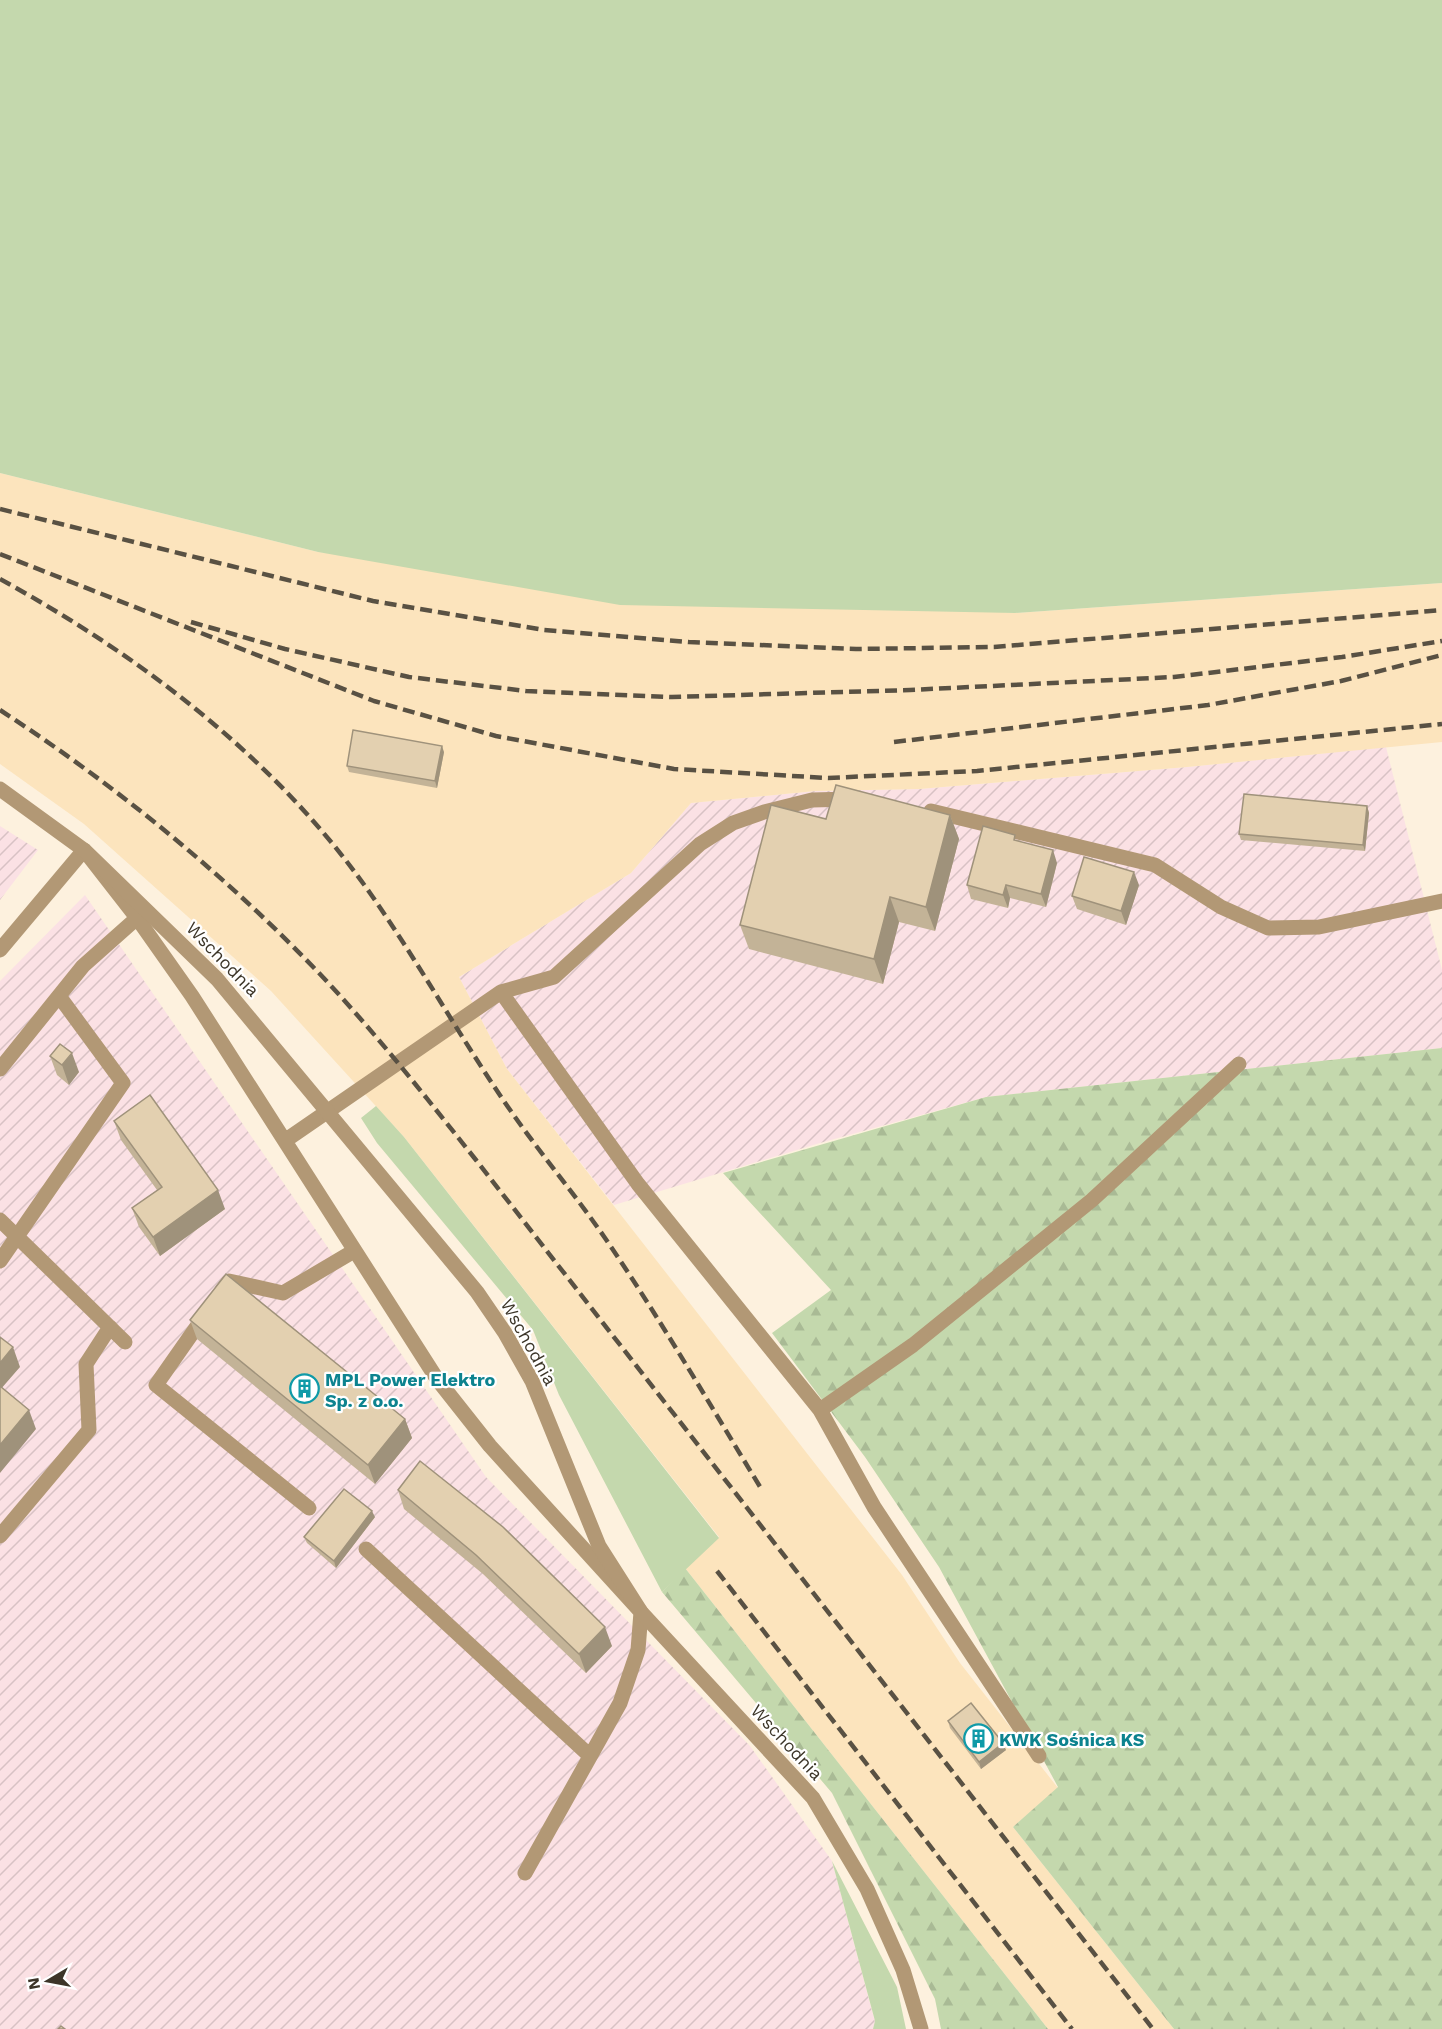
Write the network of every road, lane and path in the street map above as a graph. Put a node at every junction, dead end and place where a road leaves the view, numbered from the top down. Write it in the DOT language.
graph roads {
  1 [pos="0,789"];
  2 [pos="864,800"];
  3 [pos="918,807"];
  4 [pos="84,850"];
  5 [pos="1442,901"];
  6 [pos="137,918"];
  7 [pos="0,950"];
  8 [pos="501,992"];
  9 [pos="59,996"];
  10 [pos="1239,1064"];
  11 [pos="0,1069"];
  12 [pos="327,1112"];
  13 [pos="286,1140"];
  14 [pos="0,1220"];
  15 [pos="17,1236"];
  16 [pos="354,1251"];
  17 [pos="0,1261"];
  18 [pos="110,1327"];
  19 [pos="125,1342"];
  20 [pos="820,1410"];
  21 [pos="309,1509"];
  22 [pos="0,1536"];
  23 [pos="366,1549"];
  24 [pos="642,1612"];
  25 [pos="590,1756"];
  26 [pos="1039,1756"];
  27 [pos="525,1873"];
  28 [pos="921,2029"];
  1 -- 4 [label="street, Wschodnia"];
  2 -- 8 [label="street"];
  3 -- 5 [label="street"];
  4 -- 6 [label="street"];
  4 -- 7 [label="street"];
  4 -- 12 [label="street, Wschodnia"];
  6 -- 9 [label="street"];
  6 -- 13 [label="street"];
  8 -- 12 [label="street"];
  8 -- 20 [label="street"];
  9 -- 11 [label="street"];
  9 -- 15 [label="street"];
  10 -- 20 [label="street"];
  12 -- 13 [label="street"];
  12 -- 24 [label="street, Wschodnia"];
  13 -- 16 [label="street"];
  14 -- 15 [label="street"];
  15 -- 17 [label="street"];
  15 -- 18 [label="street"];
  16 -- 21 [label="street"];
  16 -- 24 [label="street"];
  18 -- 19 [label="street"];
  18 -- 22 [label="street"];
  20 -- 26 [label="street"];
  23 -- 25 [label="street"];
  24 -- 25 [label="street"];
  24 -- 28 [label="street, Wschodnia"];
  25 -- 27 [label="street"];
}
